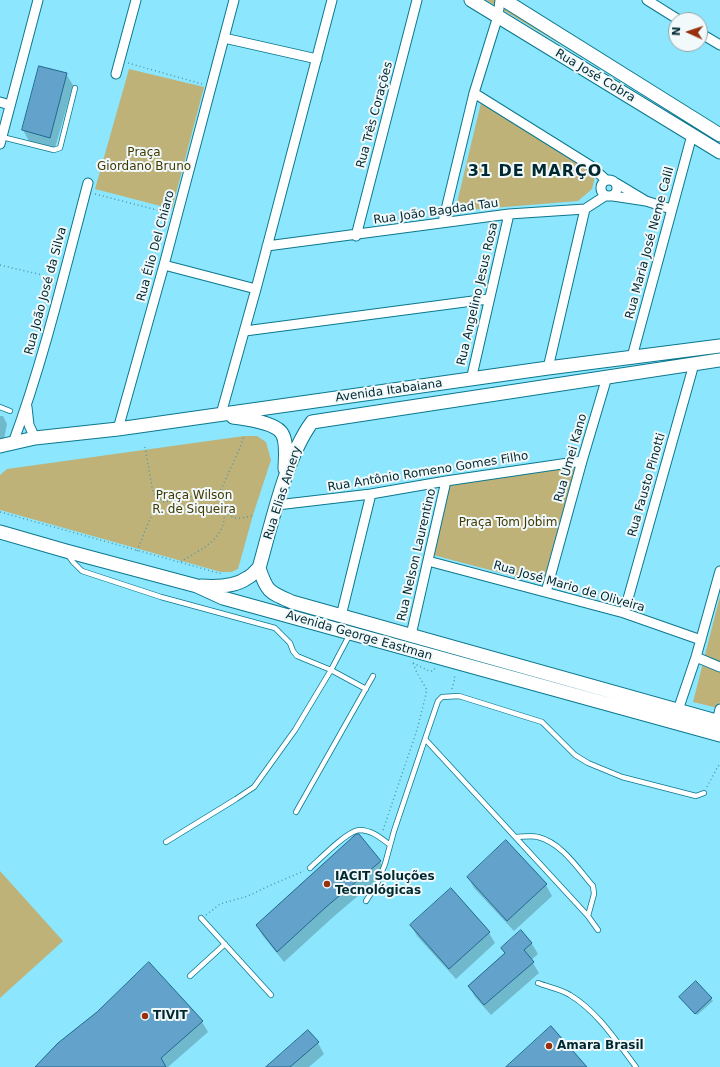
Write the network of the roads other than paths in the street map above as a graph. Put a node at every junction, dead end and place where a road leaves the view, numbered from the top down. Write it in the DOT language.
graph roads {
  1 [pos="38,0"];
  2 [pos="136,0"];
  3 [pos="234,0"];
  4 [pos="332,0"];
  5 [pos="417,0"];
  6 [pos="471,0"];
  7 [pos="500,0"];
  8 [pos="504,0"];
  9 [pos="647,0"];
  10 [pos="668,13"];
  11 [pos="498,16"];
  12 [pos="224,38"];
  13 [pos="708,38"];
  14 [pos="720,45"];
  15 [pos="317,59"];
  16 [pos="116,74"];
  17 [pos="75,88"];
  18 [pos="474,93"];
  19 [pos="0,102"];
  20 [pos="10,105"];
  21 [pos="720,134"];
  22 [pos="692,135"];
  23 [pos="1,141"];
  24 [pos="720,152"];
  25 [pos="606,180"];
  26 [pos="616,183"];
  27 [pos="87,187"];
  28 [pos="609,196"];
  29 [pos="646,201"];
  30 [pos="585,209"];
  31 [pos="671,209"];
  32 [pos="509,214"];
  33 [pos="444,222"];
  34 [pos="356,236"];
  35 [pos="267,246"];
  36 [pos="164,265"];
  37 [pos="256,289"];
  38 [pos="488,299"];
  39 [pos="245,330"];
  40 [pos="720,345"];
  41 [pos="632,357"];
  42 [pos="720,360"];
  43 [pos="694,364"];
  44 [pos="548,368"];
  45 [pos="607,377"];
  46 [pos="471,380"];
  47 [pos="27,405"];
  48 [pos="0,407"];
  49 [pos="10,411"];
  50 [pos="221,414"];
  51 [pos="312,422"];
  52 [pos="118,429"];
  53 [pos="35,438"];
  54 [pos="6,444"];
  55 [pos="582,461"];
  56 [pos="285,477"];
  57 [pos="446,481"];
  58 [pos="371,494"];
  59 [pos="277,505"];
  60 [pos="0,532"];
  61 [pos="66,551"];
  62 [pos="428,561"];
  63 [pos="259,568"];
  64 [pos="720,571"];
  65 [pos="197,586"];
  66 [pos="546,592"];
  67 [pos="624,614"];
  68 [pos="341,616"];
  69 [pos="350,634"];
  70 [pos="410,635"];
  71 [pos="701,640"];
  72 [pos="696,657"];
  73 [pos="720,666"];
  74 [pos="331,670"];
  75 [pos="373,676"];
  76 [pos="366,689"];
  77 [pos="678,710"];
  78 [pos="719,717"];
  79 [pos="720,735"];
  80 [pos="425,739"];
  81 [pos="704,793"];
  82 [pos="296,812"];
  83 [pos="516,837"];
  84 [pos="166,842"];
  85 [pos="390,845"];
  86 [pos="310,868"];
  87 [pos="366,901"];
  88 [pos="588,916"];
  89 [pos="201,918"];
  90 [pos="598,930"];
  91 [pos="225,944"];
  92 [pos="190,976"];
  93 [pos="538,983"];
  94 [pos="271,995"];
  95 [pos="636,1067"];
  1 -- 20 [label="street"];
  2 -- 16 [label="street"];
  3 -- 12 [label="street, Rua Élio Del Chiaro"];
  4 -- 15 [label="street"];
  5 -- 34 [label="street, Rua Três Corações"];
  6 -- 11 [label="main road, Rua José Cobra"];
  7 -- 11 [label="street"];
  8 -- 21 [label="main road, Rua José Cobra"];
  9 -- 10 [label="street"];
  11 -- 18 [label="street"];
  11 -- 22 [label="main road, Rua José Cobra"];
  12 -- 15 [label="street"];
  12 -- 36 [label="street, Rua Élio Del Chiaro"];
  13 -- 14 [label="street"];
  15 -- 35 [label="street"];
  17 -- 23 [label="lane"];
  18 -- 25 [label="street"];
  18 -- 33 [label="street"];
  19 -- 20 [label="street"];
  20 -- 23 [label="street"];
  22 -- 24 [label="main road, Rua José Cobra"];
  22 -- 31 [label="street, Rua Maria José Neme Calil"];
  25 -- 26 [label="street"];
  25 -- 28 [label="street"];
  26 -- 28 [label="street"];
  26 -- 29 [label="street"];
  27 -- 47 [label="street, Rua João José da Silva"];
  28 -- 29 [label="street"];
  28 -- 30 [label="street, Rua João Bagdad Tau"];
  29 -- 31 [label="street"];
  30 -- 32 [label="street, Rua João Bagdad Tau"];
  30 -- 44 [label="street"];
  31 -- 41 [label="street, Rua Maria José Neme Calil"];
  32 -- 33 [label="street, Rua João Bagdad Tau"];
  32 -- 38 [label="street, Rua Angelino Jesus Rosa"];
  33 -- 34 [label="street, Rua João Bagdad Tau"];
  34 -- 35 [label="street, Rua João Bagdad Tau"];
  35 -- 37 [label="street"];
  36 -- 37 [label="street"];
  36 -- 52 [label="street, Rua Élio Del Chiaro"];
  37 -- 39 [label="street"];
  38 -- 39 [label="street"];
  38 -- 46 [label="street, Rua Angelino Jesus Rosa"];
  39 -- 50 [label="street"];
  40 -- 41 [label="main road, Avenida Itabaiana"];
  41 -- 44 [label="main road, Avenida Itabaiana"];
  42 -- 43 [label="main road, Avenida Itabaiana"];
  43 -- 45 [label="main road, Avenida Itabaiana"];
  43 -- 67 [label="street, Rua Fausto Pinotti"];
  44 -- 46 [label="main road, Avenida Itabaiana"];
  45 -- 51 [label="main road, Avenida Itabaiana"];
  45 -- 55 [label="street, Rua Umei Kano"];
  46 -- 50 [label="main road, Avenida Itabaiana"];
  47 -- 53 [label="street, Rua João José da Silva"];
  47 -- 54 [label="street, Rua João José da Silva"];
  48 -- 49 [label="lane"];
  50 -- 52 [label="main road, Avenida Itabaiana"];
  50 -- 56 [label="main road"];
  51 -- 56 [label="main road, Rua Elias Amery"];
  52 -- 53 [label="main road, Avenida Itabaiana"];
  53 -- 54 [label="main road"];
  55 -- 57 [label="street, Rua Antônio Romeno Gomes Filho"];
  55 -- 66 [label="street, Rua Umei Kano"];
  56 -- 59 [label="main road, Rua Elias Amery"];
  57 -- 58 [label="street, Rua Antônio Romeno Gomes Filho"];
  57 -- 62 [label="street, Rua Nelson Laurentino"];
  58 -- 59 [label="street, Rua Antônio Romeno Gomes Filho"];
  58 -- 68 [label="street"];
  59 -- 63 [label="main road, Rua Elias Amery"];
  60 -- 61 [label="main road, Avenida George Eastman"];
  61 -- 65 [label="main road, Avenida George Eastman"];
  61 -- 74 [label="lane"];
  62 -- 66 [label="street, Rua José Mario de Oliveira"];
  62 -- 70 [label="street, Rua Nelson Laurentino"];
  63 -- 65 [label="main road"];
  63 -- 68 [label="main road, Avenida George Eastman"];
  64 -- 71 [label="street"];
  65 -- 69 [label="main road, Avenida George Eastman"];
  66 -- 67 [label="street, Rua José Mario de Oliveira"];
  67 -- 71 [label="street, Rua José Mario de Oliveira"];
  68 -- 70 [label="main road, Avenida George Eastman"];
  69 -- 74 [label="lane"];
  69 -- 79 [label="main road, Avenida George Eastman"];
  70 -- 77 [label="main road, Avenida George Eastman"];
  71 -- 72 [label="street"];
  72 -- 73 [label="street"];
  72 -- 77 [label="street"];
  74 -- 76 [label="lane"];
  74 -- 84 [label="lane"];
  75 -- 76 [label="lane"];
  76 -- 82 [label="lane"];
  77 -- 78 [label="main road, Avenida George Eastman"];
  80 -- 81 [label="lane"];
  80 -- 83 [label="lane"];
  80 -- 85 [label="lane"];
  83 -- 88 [label="lane"];
  83 -- 88 [label="lane"];
  85 -- 86 [label="lane"];
  85 -- 87 [label="lane"];
  88 -- 90 [label="lane"];
  89 -- 91 [label="lane"];
  91 -- 92 [label="lane"];
  91 -- 94 [label="lane"];
  93 -- 95 [label="lane"];
}
